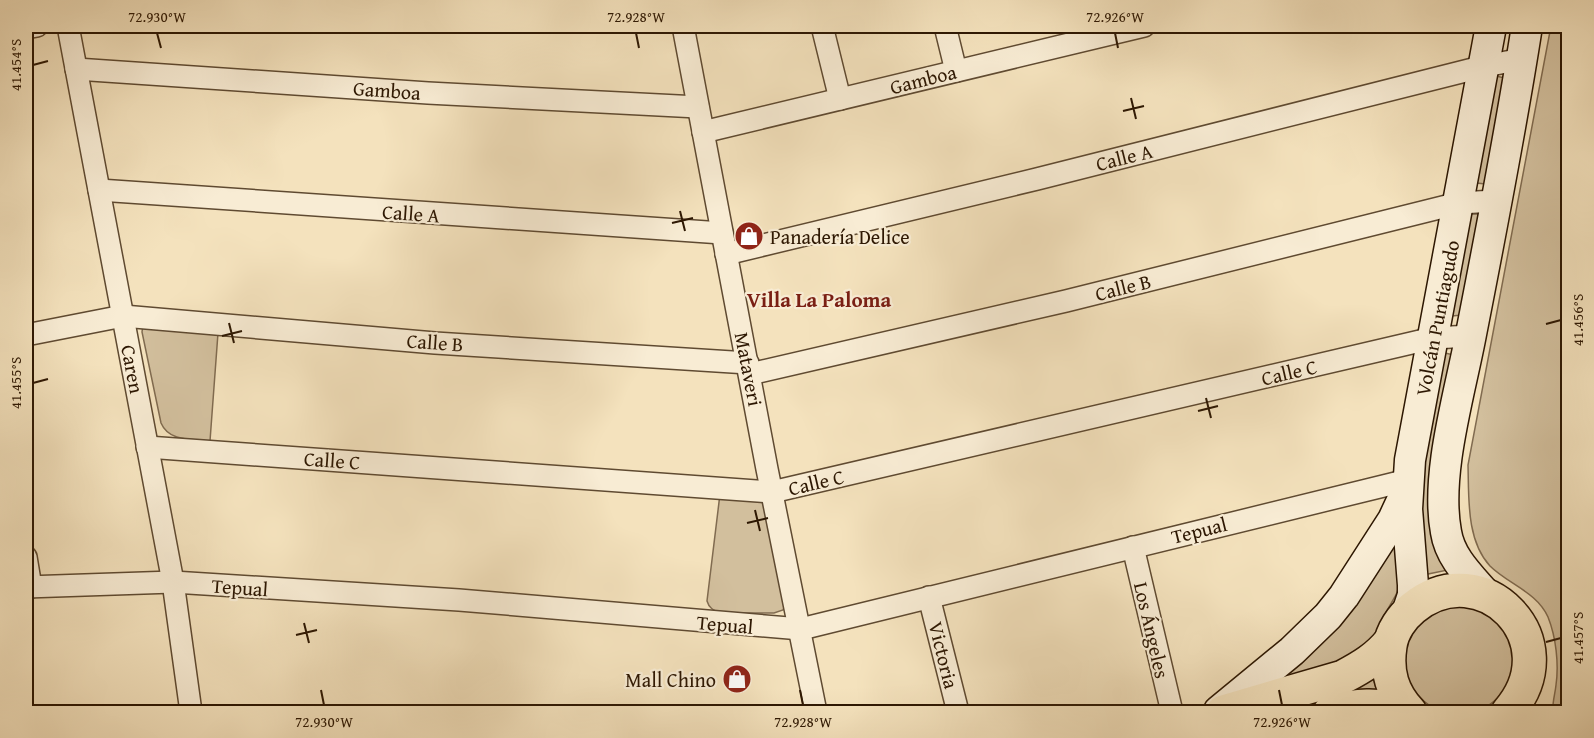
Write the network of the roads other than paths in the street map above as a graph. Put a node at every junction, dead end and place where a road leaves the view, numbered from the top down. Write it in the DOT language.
graph roads {
  1 [pos="36,26"];
  2 [pos="68,26"];
  3 [pos="683,26"];
  4 [pos="822,26"];
  5 [pos="945,26"];
  6 [pos="1144,26"];
  7 [pos="1491,26"];
  8 [pos="1527,26"];
  9 [pos="26,28"];
  10 [pos="1073,34"];
  11 [pos="1522,59"];
  12 [pos="1485,66"];
  13 [pos="76,69"];
  14 [pos="956,70"];
  15 [pos="840,99"];
  16 [pos="698,107"];
  17 [pos="703,132"];
  18 [pos="99,190"];
  19 [pos="1495,201"];
  20 [pos="1459,203"];
  21 [pos="722,233"];
  22 [pos="726,254"];
  23 [pos="123,316"];
  24 [pos="26,335"];
  25 [pos="1471,336"];
  26 [pos="1433,338"];
  27 [pos="749,368"];
  28 [pos="147,447"];
  29 [pos="1408,483"];
  30 [pos="772,492"];
  31 [pos="1132,547"];
  32 [pos="26,557"];
  33 [pos="173,582"];
  34 [pos="28,587"];
  35 [pos="1487,596"];
  36 [pos="929,597"];
  37 [pos="1407,613"];
  38 [pos="801,629"];
  39 [pos="1390,642"];
  40 [pos="1517,707"];
  41 [pos="191,712"];
  42 [pos="816,712"];
  43 [pos="958,712"];
  44 [pos="1172,712"];
  45 [pos="1218,712"];
  46 [pos="1223,712"];
  47 [pos="1330,712"];
  48 [pos="1404,712"];
  49 [pos="1410,712"];
  1 -- 9 [label="street"];
  2 -- 13 [label="street, Caren"];
  3 -- 16 [label="street, Mataveri"];
  4 -- 15 [label="street"];
  5 -- 14 [label="street"];
  6 -- 10 [label="street, Gamboa"];
  7 -- 12 [label="main road, Volcán Puntiagudo"];
  8 -- 11 [label="main road, Volcán Puntiagudo"];
  10 -- 14 [label="street, Gamboa"];
  11 -- 12 [label="street, Calle A"];
  11 -- 19 [label="main road, Volcán Puntiagudo"];
  12 -- 20 [label="main road, Volcán Puntiagudo"];
  12 -- 22 [label="street, Calle A"];
  13 -- 16 [label="street, Gamboa"];
  13 -- 18 [label="street, Caren"];
  14 -- 15 [label="street, Gamboa"];
  15 -- 17 [label="street, Gamboa"];
  16 -- 17 [label="street, Mataveri"];
  17 -- 21 [label="street, Mataveri"];
  18 -- 21 [label="street, Calle A"];
  18 -- 23 [label="street, Caren"];
  19 -- 20 [label="street, Calle B"];
  19 -- 25 [label="main road, Volcán Puntiagudo"];
  20 -- 26 [label="main road, Volcán Puntiagudo"];
  20 -- 27 [label="street, Calle B"];
  21 -- 22 [label="street, Mataveri"];
  22 -- 27 [label="street, Mataveri"];
  23 -- 24 [label="street, Calle B"];
  23 -- 27 [label="street, Calle B"];
  23 -- 28 [label="street, Caren"];
  25 -- 26 [label="street, Calle C"];
  25 -- 35 [label="main road, Volcán Puntiagudo"];
  26 -- 29 [label="main road, Volcán Puntiagudo"];
  26 -- 30 [label="street, Calle C"];
  27 -- 30 [label="street, Mataveri"];
  28 -- 30 [label="street, Calle C"];
  28 -- 33 [label="street, Caren"];
  29 -- 31 [label="street, Tepual"];
  29 -- 37 [label="main road, Volcán Puntiagudo"];
  29 -- 45 [label="main road"];
  30 -- 38 [label="street, Mataveri"];
  31 -- 36 [label="street, Tepual"];
  31 -- 44 [label="street, Los Ángeles"];
  32 -- 34 [label="street"];
  33 -- 34 [label="street, Tepual"];
  33 -- 38 [label="street, Tepual"];
  33 -- 41 [label="street, Caren"];
  35 -- 37 [label="main road"];
  35 -- 40 [label="main road"];
  36 -- 38 [label="street, Tepual"];
  36 -- 43 [label="street, Victoria"];
  37 -- 39 [label="main road"];
  38 -- 42 [label="street, Mataveri"];
  39 -- 46 [label="main road"];
  39 -- 49 [label="main road"];
  47 -- 48 [label="main road"];
}
